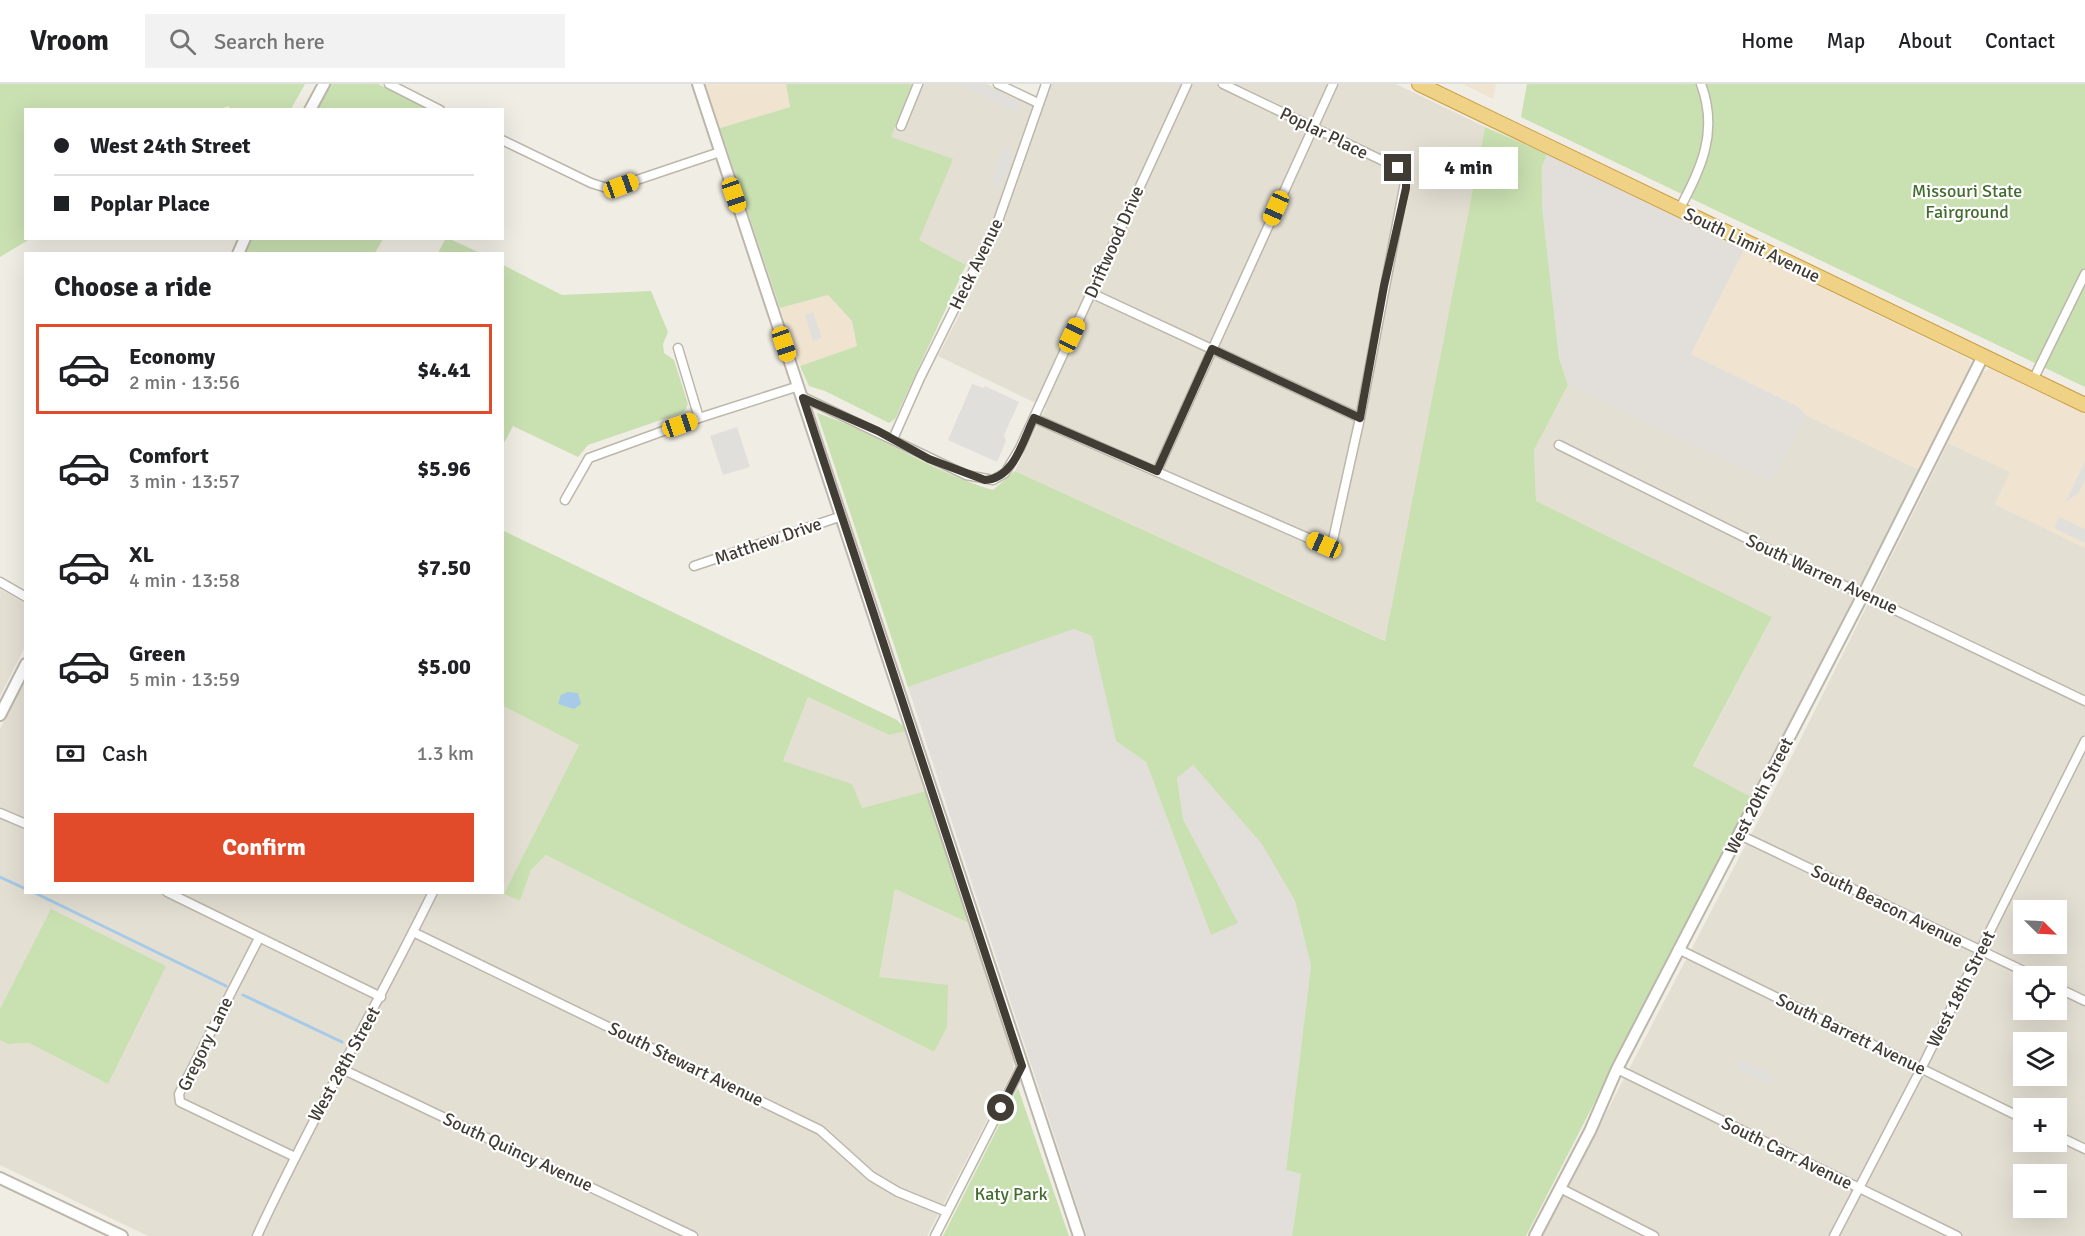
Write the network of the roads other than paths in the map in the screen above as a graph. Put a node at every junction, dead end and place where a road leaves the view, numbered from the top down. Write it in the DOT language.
graph roads {
  1 [pos="324,84"];
  2 [pos="389,84"];
  3 [pos="698,84"];
  4 [pos="918,84"];
  5 [pos="998,84"];
  6 [pos="1046,84"];
  7 [pos="1187,84"];
  8 [pos="1223,84"];
  9 [pos="1333,84"];
  10 [pos="1419,84"];
  11 [pos="1701,84"];
  12 [pos="1038,103"];
  13 [pos="311,108"];
  14 [pos="436,108"];
  15 [pos="900,126"];
  16 [pos="1312,128"];
  17 [pos="504,141"];
  18 [pos="720,152"];
  19 [pos="1679,210"];
  20 [pos="2085,274"];
  21 [pos="1091,293"];
  22 [pos="678,348"];
  23 [pos="1212,349"];
  24 [pos="1983,356"];
  25 [pos="2033,380"];
  26 [pos="799,386"];
  27 [pos="803,398"];
  28 [pos="2085,405"];
  29 [pos="699,418"];
  30 [pos="1034,418"];
  31 [pos="1360,418"];
  32 [pos="893,439"];
  33 [pos="1559,445"];
  34 [pos="1157,471"];
  35 [pos="565,501"];
  36 [pos="842,516"];
  37 [pos="694,566"];
  38 [pos="0,582"];
  39 [pos="1864,593"];
  40 [pos="24,596"];
  41 [pos="24,668"];
  42 [pos="2085,701"];
  43 [pos="0,715"];
  44 [pos="2085,741"];
  45 [pos="0,813"];
  46 [pos="24,823"];
  47 [pos="1740,834"];
  48 [pos="171,894"];
  49 [pos="432,894"];
  50 [pos="413,932"];
  51 [pos="259,938"];
  52 [pos="1678,949"];
  53 [pos="1980,951"];
  54 [pos="2013,966"];
  55 [pos="2067,992"];
  56 [pos="381,998"];
  57 [pos="2085,1001"];
  58 [pos="1022,1066"];
  59 [pos="342,1069"];
  60 [pos="1617,1069"];
  61 [pos="1921,1069"];
  62 [pos="2013,1114"];
  63 [pos="2067,1140"];
  64 [pos="2085,1149"];
  65 [pos="295,1157"];
  66 [pos="0,1178"];
  67 [pos="1560,1188"];
  68 [pos="1859,1188"];
  69 [pos="947,1212"];
  70 [pos="122,1236"];
  71 [pos="257,1236"];
  72 [pos="693,1236"];
  73 [pos="935,1236"];
  74 [pos="1079,1236"];
  75 [pos="1535,1236"];
  76 [pos="1654,1236"];
  77 [pos="1834,1236"];
  78 [pos="1957,1236"];
  1 -- 13 [label="street"];
  2 -- 14 [label="street"];
  3 -- 18 [label="street"];
  4 -- 15 [label="street"];
  5 -- 12 [label="street"];
  6 -- 12 [label="street, Heck Avenue"];
  7 -- 21 [label="street, Driftwood Drive"];
  8 -- 16 [label="street, Poplar Place"];
  9 -- 16 [label="street"];
  10 -- 19 [label="highway, South Limit Avenue"];
  11 -- 19 [label="street"];
  12 -- 32 [label="street, Heck Avenue"];
  16 -- 23 [label="street"];
  16 -- 31 [label="street, Poplar Place"];
  17 -- 18 [label="street"];
  18 -- 26 [label="street"];
  19 -- 24 [label="highway, South Limit Avenue"];
  20 -- 25 [label="street"];
  21 -- 23 [label="street"];
  21 -- 30 [label="street, Driftwood Drive"];
  22 -- 29 [label="street"];
  23 -- 31 [label="street"];
  23 -- 34 [label="street"];
  24 -- 25 [label="highway, South Limit Avenue"];
  24 -- 39 [label="street, West 20th Street"];
  25 -- 28 [label="highway, South Limit Avenue"];
  26 -- 27 [label="street"];
  26 -- 29 [label="street"];
  27 -- 32 [label="street"];
  27 -- 36 [label="street"];
  29 -- 35 [label="street"];
  30 -- 32 [label="street, Driftwood Drive"];
  30 -- 34 [label="street"];
  31 -- 34 [label="street"];
  33 -- 39 [label="street, South Warren Avenue"];
  36 -- 37 [label="street, Matthew Drive"];
  36 -- 58 [label="street"];
  38 -- 40 [label="street"];
  39 -- 42 [label="street, South Warren Avenue"];
  39 -- 47 [label="street, West 20th Street"];
  41 -- 43 [label="street"];
  44 -- 53 [label="street, West 18th Street"];
  45 -- 46 [label="street"];
  47 -- 52 [label="street, West 20th Street"];
  47 -- 53 [label="street, South Beacon Avenue"];
  48 -- 51 [label="street"];
  49 -- 50 [label="street, West 28th Street"];
  50 -- 56 [label="street, West 28th Street"];
  50 -- 69 [label="street, South Stewart Avenue"];
  51 -- 56 [label="street"];
  51 -- 65 [label="street, Gregory Lane"];
  52 -- 60 [label="street, West 20th Street"];
  52 -- 61 [label="street, South Barrett Avenue"];
  53 -- 54 [label="street, South Beacon Avenue"];
  53 -- 61 [label="street, West 18th Street"];
  55 -- 57 [label="street"];
  56 -- 59 [label="street, West 28th Street"];
  58 -- 69 [label="street"];
  58 -- 74 [label="street"];
  59 -- 65 [label="street, West 28th Street"];
  59 -- 72 [label="street, South Quincy Avenue"];
  60 -- 67 [label="street, West 20th Street"];
  60 -- 68 [label="street, South Carr Avenue"];
  61 -- 62 [label="street, South Barrett Avenue"];
  61 -- 68 [label="street, West 18th Street"];
  63 -- 64 [label="street"];
  65 -- 71 [label="street, West 28th Street"];
  66 -- 70 [label="street"];
  67 -- 75 [label="street, West 20th Street"];
  67 -- 76 [label="street"];
  68 -- 77 [label="street, West 18th Street"];
  68 -- 78 [label="street, South Carr Avenue"];
  69 -- 73 [label="street"];
}
